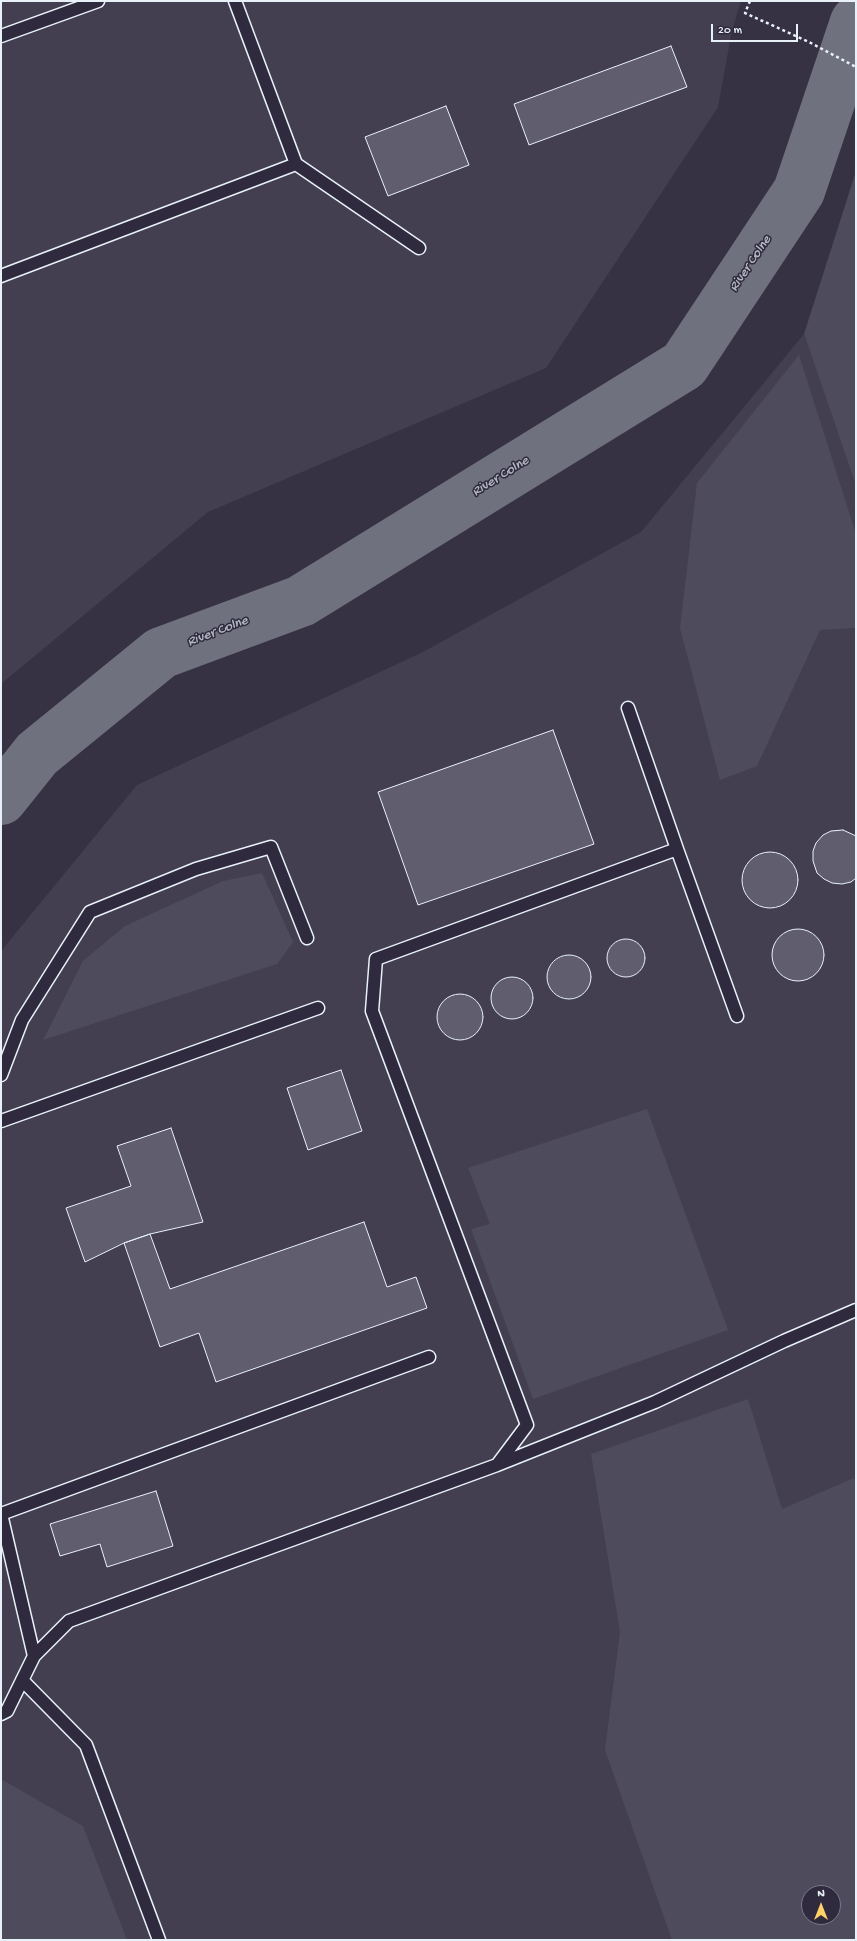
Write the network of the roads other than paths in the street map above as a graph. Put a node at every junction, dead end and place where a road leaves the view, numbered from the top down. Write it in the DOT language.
graph roads {
  1 [pos="98,1"];
  2 [pos="235,1"];
  3 [pos="1,36"];
  4 [pos="296,164"];
  5 [pos="419,248"];
  6 [pos="1,276"];
  7 [pos="628,708"];
  8 [pos="677,849"];
  9 [pos="307,938"];
  10 [pos="318,1008"];
  11 [pos="737,1016"];
  12 [pos="1,1074"];
  13 [pos="1,1121"];
  14 [pos="856,1310"];
  15 [pos="428,1357"];
  16 [pos="498,1465"];
  17 [pos="1,1514"];
  18 [pos="34,1656"];
  19 [pos="22,1680"];
  20 [pos="1,1714"];
  21 [pos="159,1940"];
  1 -- 3 [label="lane"];
  2 -- 4 [label="lane"];
  4 -- 5 [label="lane"];
  4 -- 6 [label="lane"];
  7 -- 8 [label="lane"];
  8 -- 11 [label="lane"];
  8 -- 16 [label="lane"];
  9 -- 12 [label="lane"];
  10 -- 13 [label="lane"];
  14 -- 16 [label="lane"];
  15 -- 17 [label="lane"];
  16 -- 18 [label="lane"];
  17 -- 18 [label="lane"];
  18 -- 19 [label="lane"];
  19 -- 20 [label="lane"];
  19 -- 21 [label="lane"];
}
